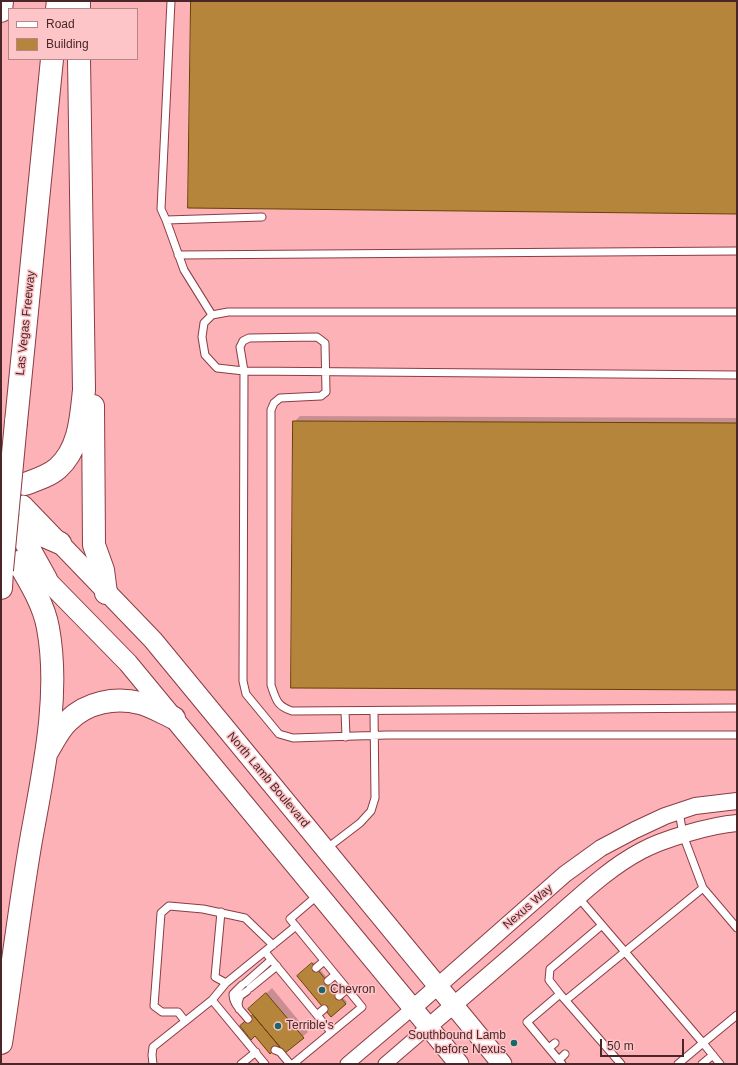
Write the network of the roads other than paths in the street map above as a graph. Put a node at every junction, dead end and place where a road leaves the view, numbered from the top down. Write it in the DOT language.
graph roads {
  1 [pos="2,1"];
  2 [pos="170,1"];
  3 [pos="1,11"];
  4 [pos="52,60"];
  5 [pos="79,60"];
  6 [pos="262,217"];
  7 [pos="166,220"];
  8 [pos="737,251"];
  9 [pos="178,255"];
  10 [pos="737,312"];
  11 [pos="212,315"];
  12 [pos="244,371"];
  13 [pos="326,371"];
  14 [pos="737,375"];
  15 [pos="84,390"];
  16 [pos="16,540"];
  17 [pos="60,543"];
  18 [pos="46,579"];
  19 [pos="106,593"];
  20 [pos="737,708"];
  21 [pos="345,711"];
  22 [pos="374,711"];
  23 [pos="174,718"];
  24 [pos="737,735"];
  25 [pos="374,736"];
  26 [pos="346,737"];
  27 [pos="46,754"];
  28 [pos="737,801"];
  29 [pos="679,811"];
  30 [pos="737,823"];
  31 [pos="683,835"];
  32 [pos="326,849"];
  33 [pos="703,888"];
  34 [pos="319,894"];
  35 [pos="578,897"];
  36 [pos="221,912"];
  37 [pos="602,925"];
  38 [pos="296,926"];
  39 [pos="737,928"];
  40 [pos="273,945"];
  41 [pos="265,952"];
  42 [pos="624,952"];
  43 [pos="271,960"];
  44 [pos="324,961"];
  45 [pos="277,966"];
  46 [pos="316,968"];
  47 [pos="335,975"];
  48 [pos="300,981"];
  49 [pos="328,982"];
  50 [pos="226,983"];
  51 [pos="294,986"];
  52 [pos="438,986"];
  53 [pos="246,987"];
  54 [pos="347,989"];
  55 [pos="312,994"];
  56 [pos="560,994"];
  57 [pos="340,996"];
  58 [pos="212,1000"];
  59 [pos="305,1000"];
  60 [pos="566,1000"];
  61 [pos="454,1005"];
  62 [pos="413,1008"];
  63 [pos="324,1009"];
  64 [pos="317,1015"];
  65 [pos="737,1015"];
  66 [pos="248,1019"];
  67 [pos="583,1020"];
  68 [pos="185,1021"];
  69 [pos="577,1025"];
  70 [pos="428,1027"];
  71 [pos="593,1031"];
  72 [pos="331,1032"];
  73 [pos="587,1036"];
  74 [pos="1,1043"];
  75 [pos="555,1043"];
  76 [pos="703,1043"];
  77 [pos="604,1044"];
  78 [pos="549,1048"];
  79 [pos="597,1049"];
  80 [pos="275,1050"];
  81 [pos="256,1052"];
  82 [pos="565,1054"];
  83 [pos="713,1055"];
  84 [pos="615,1057"];
  85 [pos="561,1062"];
  86 [pos="609,1062"];
  87 [pos="718,1063"];
  88 [pos="153,1064"];
  89 [pos="241,1064"];
  90 [pos="265,1064"];
  91 [pos="290,1064"];
  92 [pos="293,1064"];
  93 [pos="347,1064"];
  94 [pos="385,1064"];
  95 [pos="459,1064"];
  96 [pos="502,1064"];
  97 [pos="621,1064"];
  98 [pos="678,1064"];
  99 [pos="702,1064"];
  1 -- 3 [label="highway"];
  2 -- 7 [label="lane"];
  4 -- 16 [label="highway, Las Vegas Freeway, bridge"];
  5 -- 15 [label="highway"];
  6 -- 7 [label="lane"];
  7 -- 9 [label="lane"];
  8 -- 9 [label="lane"];
  9 -- 11 [label="lane"];
  10 -- 11 [label="lane"];
  11 -- 12 [label="lane"];
  12 -- 13 [label="lane"];
  12 -- 13 [label="lane"];
  12 -- 26 [label="lane"];
  13 -- 14 [label="lane"];
  13 -- 21 [label="lane"];
  15 -- 16 [label="highway"];
  15 -- 19 [label="highway"];
  16 -- 17 [label="highway"];
  16 -- 18 [label="highway"];
  16 -- 27 [label="highway"];
  17 -- 19 [label="main road, North Lamb Boulevard"];
  18 -- 23 [label="main road"];
  19 -- 32 [label="main road, North Lamb Boulevard"];
  20 -- 22 [label="lane"];
  21 -- 22 [label="lane"];
  21 -- 26 [label="lane"];
  22 -- 25 [label="lane"];
  23 -- 27 [label="highway"];
  23 -- 34 [label="main road"];
  24 -- 25 [label="lane"];
  25 -- 26 [label="lane"];
  25 -- 32 [label="lane"];
  27 -- 74 [label="highway"];
  28 -- 29 [label="street, Nexus Way"];
  29 -- 31 [label="lane"];
  29 -- 52 [label="street, Nexus Way"];
  30 -- 31 [label="street"];
  31 -- 33 [label="lane"];
  31 -- 35 [label="street"];
  32 -- 52 [label="main road, North Lamb Boulevard"];
  33 -- 39 [label="lane"];
  33 -- 42 [label="lane"];
  34 -- 38 [label="lane"];
  34 -- 62 [label="main road"];
  35 -- 37 [label="lane"];
  35 -- 61 [label="street"];
  36 -- 40 [label="lane"];
  36 -- 50 [label="lane"];
  36 -- 68 [label="lane"];
  37 -- 42 [label="lane"];
  37 -- 56 [label="lane"];
  38 -- 40 [label="lane"];
  38 -- 44 [label="lane"];
  40 -- 41 [label="lane"];
  41 -- 43 [label="lane"];
  41 -- 50 [label="lane"];
  42 -- 60 [label="lane"];
  42 -- 76 [label="lane"];
  43 -- 45 [label="lane"];
  43 -- 53 [label="lane"];
  44 -- 46 [label="lane"];
  44 -- 47 [label="lane"];
  45 -- 51 [label="lane"];
  45 -- 53 [label="lane"];
  47 -- 49 [label="lane"];
  47 -- 54 [label="lane"];
  48 -- 51 [label="lane"];
  50 -- 58 [label="lane"];
  51 -- 59 [label="lane"];
  52 -- 61 [label="main road, North Lamb Boulevard"];
  52 -- 62 [label="street, Nexus Way"];
  53 -- 66 [label="lane"];
  54 -- 57 [label="lane"];
  54 -- 72 [label="lane"];
  55 -- 59 [label="lane"];
  56 -- 60 [label="lane"];
  56 -- 78 [label="lane"];
  58 -- 68 [label="lane"];
  58 -- 81 [label="lane"];
  59 -- 64 [label="lane"];
  60 -- 67 [label="lane"];
  61 -- 70 [label="street"];
  61 -- 96 [label="main road, North Lamb Boulevard"];
  62 -- 70 [label="main road"];
  62 -- 93 [label="street, Nexus Way"];
  63 -- 64 [label="lane"];
  64 -- 72 [label="lane"];
  65 -- 76 [label="lane"];
  67 -- 69 [label="lane"];
  67 -- 71 [label="lane"];
  68 -- 88 [label="lane"];
  70 -- 94 [label="street"];
  70 -- 95 [label="main road"];
  71 -- 73 [label="lane"];
  71 -- 77 [label="lane"];
  72 -- 92 [label="lane"];
  75 -- 78 [label="lane"];
  76 -- 83 [label="lane"];
  76 -- 98 [label="lane"];
  77 -- 79 [label="lane"];
  77 -- 84 [label="lane"];
  78 -- 85 [label="lane"];
  80 -- 91 [label="lane"];
  81 -- 89 [label="lane"];
  81 -- 90 [label="lane"];
  82 -- 85 [label="lane"];
  83 -- 87 [label="lane"];
  83 -- 99 [label="lane"];
  84 -- 86 [label="lane"];
  84 -- 97 [label="lane"];
}
